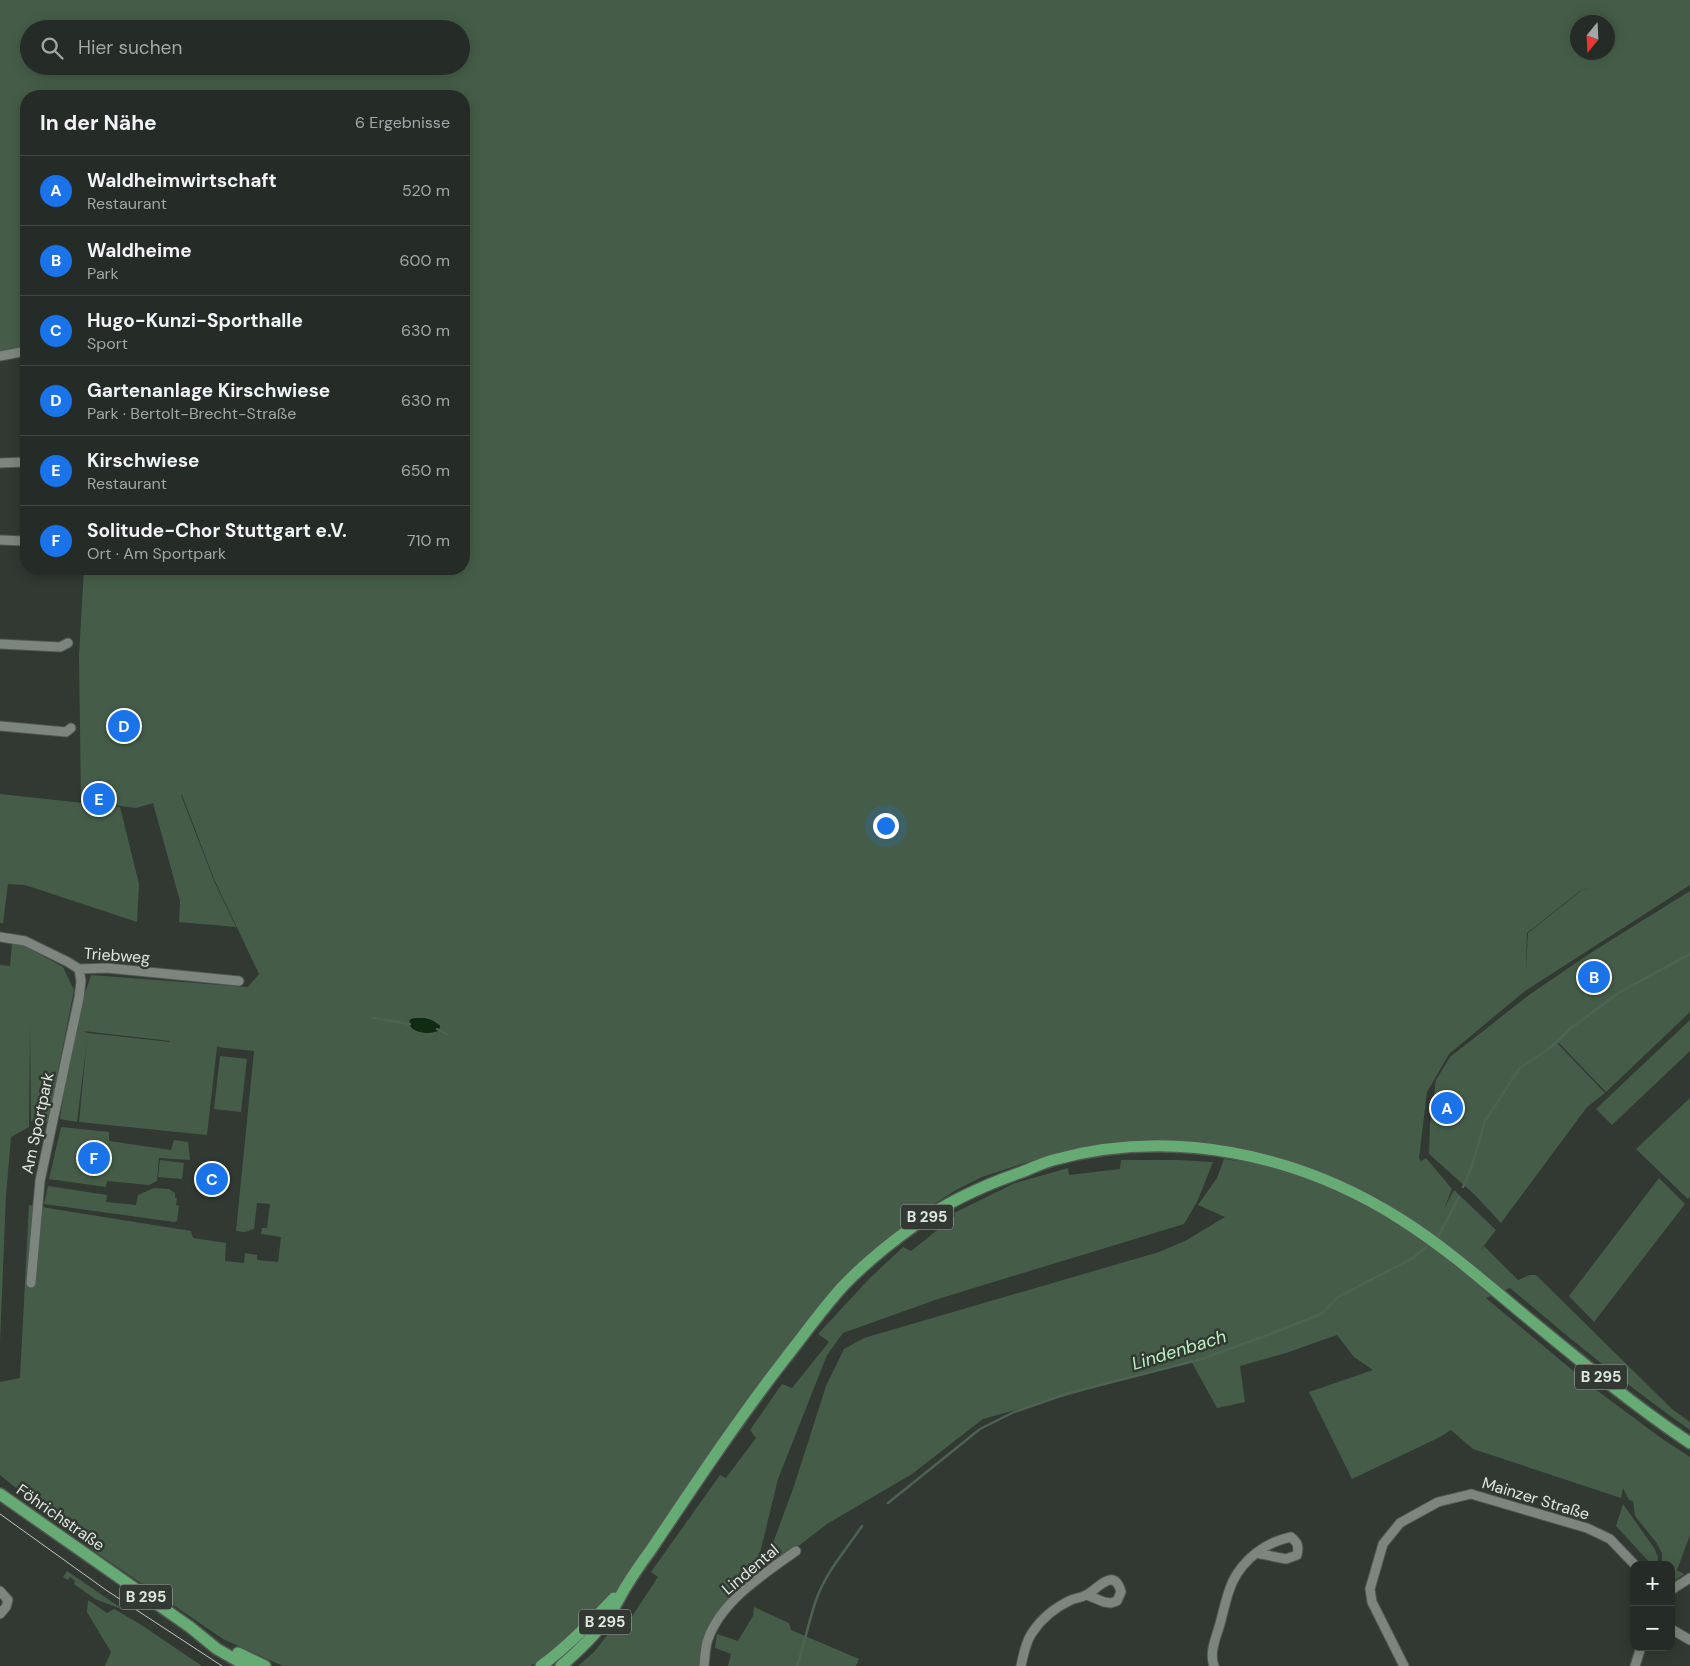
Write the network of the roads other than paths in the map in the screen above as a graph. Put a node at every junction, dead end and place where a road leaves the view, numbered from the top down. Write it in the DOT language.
graph roads {
  1 [pos="20,352"];
  2 [pos="0,356"];
  3 [pos="20,462"];
  4 [pos="0,463"];
  5 [pos="0,540"];
  6 [pos="20,541"];
  7 [pos="68,643"];
  8 [pos="0,644"];
  9 [pos="0,726"];
  10 [pos="70,728"];
  11 [pos="0,936"];
  12 [pos="80,970"];
  13 [pos="239,981"];
  14 [pos="31,1283"];
  15 [pos="1690,1443"];
  16 [pos="0,1494"];
  17 [pos="796,1551"];
  18 [pos="1256,1553"];
  19 [pos="1631,1561"];
  20 [pos="1690,1578"];
  21 [pos="628,1584"];
  22 [pos="1675,1587"];
  23 [pos="0,1591"];
  24 [pos="1087,1595"];
  25 [pos="0,1614"];
  26 [pos="190,1627"];
  27 [pos="1675,1631"];
  28 [pos="1690,1640"];
  29 [pos="1640,1651"];
  30 [pos="247,1666"];
  31 [pos="265,1666"];
  32 [pos="541,1666"];
  33 [pos="561,1666"];
  34 [pos="704,1666"];
  35 [pos="1021,1666"];
  36 [pos="1214,1666"];
  37 [pos="1404,1666"];
  38 [pos="1635,1666"];
  1 -- 2 [label="street"];
  3 -- 4 [label="street"];
  5 -- 6 [label="street"];
  7 -- 8 [label="street"];
  9 -- 10 [label="street"];
  11 -- 12 [label="street, Triebweg"];
  12 -- 13 [label="street, Triebweg"];
  12 -- 14 [label="street, Am Sportpark"];
  15 -- 21 [label="main road, B 295"];
  16 -- 26 [label="main road, Föhrichstraße / B 295"];
  17 -- 34 [label="street, Lindental"];
  18 -- 36 [label="street"];
  19 -- 37 [label="street, Mainzer Straße"];
  20 -- 22 [label="street"];
  21 -- 32 [label="main road, B 295"];
  21 -- 33 [label="main road, B 295"];
  23 -- 25 [label="street"];
  24 -- 35 [label="street"];
  26 -- 30 [label="main road, B 295"];
  26 -- 31 [label="main road, B 295"];
  27 -- 28 [label="street"];
  29 -- 38 [label="street"];
}
